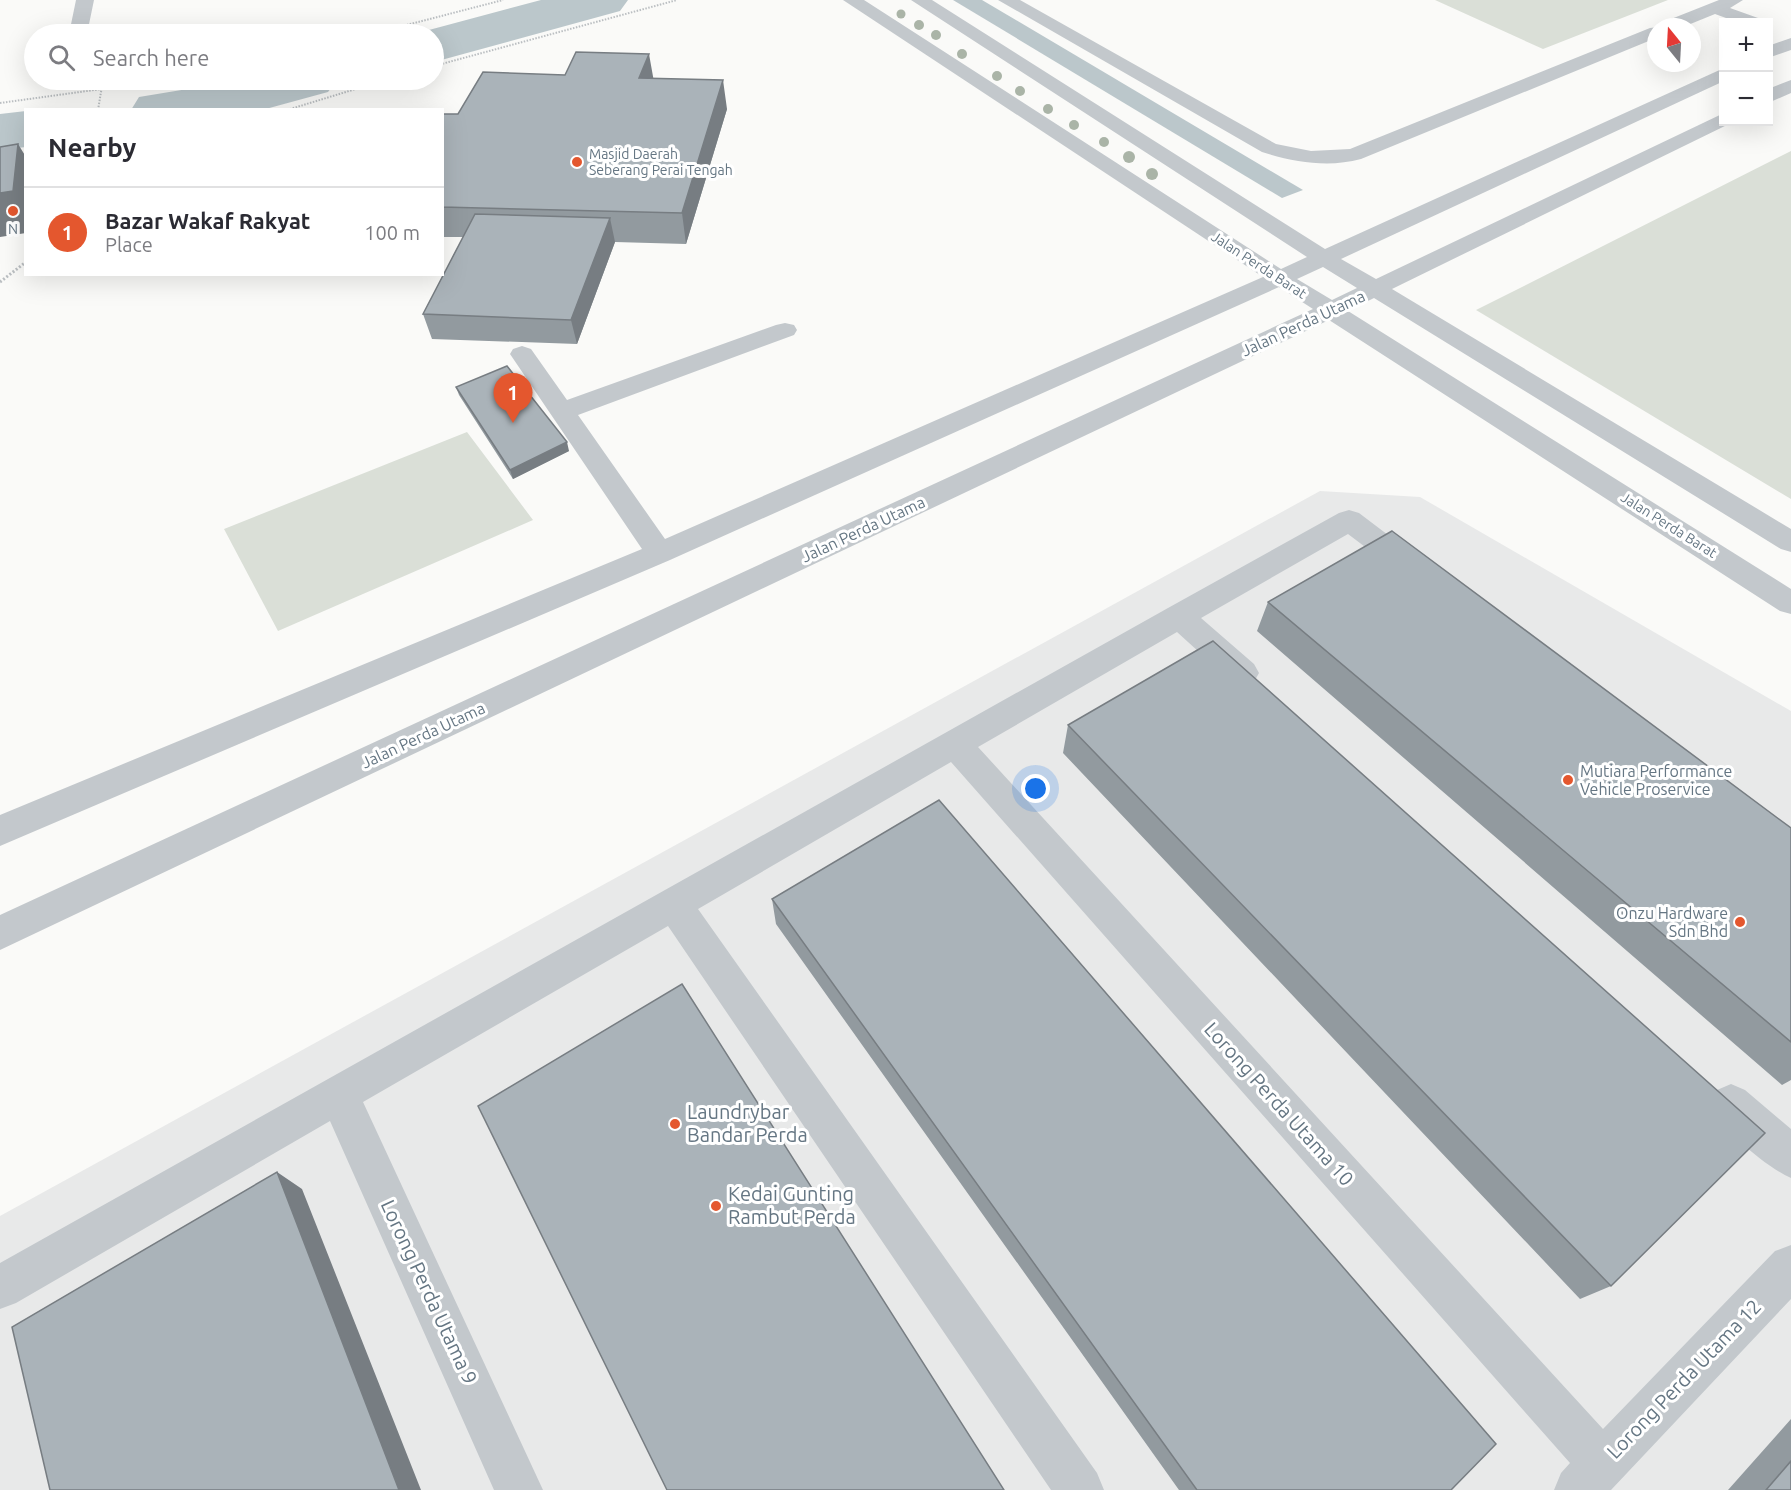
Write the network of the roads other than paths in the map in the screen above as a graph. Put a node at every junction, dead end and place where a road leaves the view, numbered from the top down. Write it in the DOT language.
graph roads {
  1 [pos="85,0"];
  2 [pos="852,0"];
  3 [pos="920,0"];
  4 [pos="1007,0"];
  5 [pos="1734,0"];
  6 [pos="1715,8"];
  7 [pos="1690,18"];
  8 [pos="1741,18"];
  9 [pos="80,24"];
  10 [pos="1647,36"];
  11 [pos="1786,38"];
  12 [pos="1773,49"];
  13 [pos="1719,76"];
  14 [pos="1791,86"];
  15 [pos="1773,95"];
  16 [pos="1719,121"];
  17 [pos="1324,258"];
  18 [pos="1280,278"];
  19 [pos="1375,289"];
  20 [pos="1331,310"];
  21 [pos="785,330"];
  22 [pos="522,354"];
  23 [pos="564,411"];
  24 [pos="1791,542"];
  25 [pos="660,553"];
  26 [pos="1434,584"];
  27 [pos="1791,603"];
  28 [pos="1179,616"];
  29 [pos="1268,695"];
  30 [pos="955,744"];
  31 [pos="0,831"];
  32 [pos="674,904"];
  33 [pos="0,933"];
  34 [pos="1702,1079"];
  35 [pos="339,1094"];
  36 [pos="1791,1157"];
  37 [pos="1791,1267"];
  38 [pos="0,1287"];
  39 [pos="1590,1477"];
  40 [pos="519,1490"];
  41 [pos="1080,1490"];
  1 -- 9 [label="street"];
  2 -- 18 [label="street, Jalan Perda Barat"];
  3 -- 17 [label="street"];
  4 -- 10 [label="street"];
  5 -- 6 [label="street"];
  6 -- 7 [label="street"];
  6 -- 8 [label="street"];
  11 -- 12 [label="street"];
  13 -- 17 [label="street"];
  14 -- 15 [label="street"];
  16 -- 19 [label="street, Jalan Perda Utama"];
  17 -- 18 [label="street"];
  17 -- 19 [label="street"];
  18 -- 20 [label="street, Jalan Perda Barat"];
  18 -- 25 [label="street"];
  19 -- 20 [label="street, Jalan Perda Utama"];
  19 -- 24 [label="street"];
  20 -- 27 [label="street, Jalan Perda Barat"];
  20 -- 33 [label="street, Jalan Perda Utama"];
  21 -- 23 [label="street"];
  22 -- 23 [label="street"];
  23 -- 25 [label="street"];
  25 -- 31 [label="street"];
  26 -- 28 [label="street"];
  28 -- 29 [label="street"];
  28 -- 30 [label="street"];
  30 -- 32 [label="street"];
  30 -- 39 [label="street, Lorong Perda Utama 10"];
  32 -- 35 [label="street"];
  32 -- 41 [label="street"];
  34 -- 36 [label="street"];
  35 -- 38 [label="street"];
  35 -- 40 [label="street, Lorong Perda Utama 9"];
  37 -- 39 [label="street, Lorong Perda Utama 12"];
}
